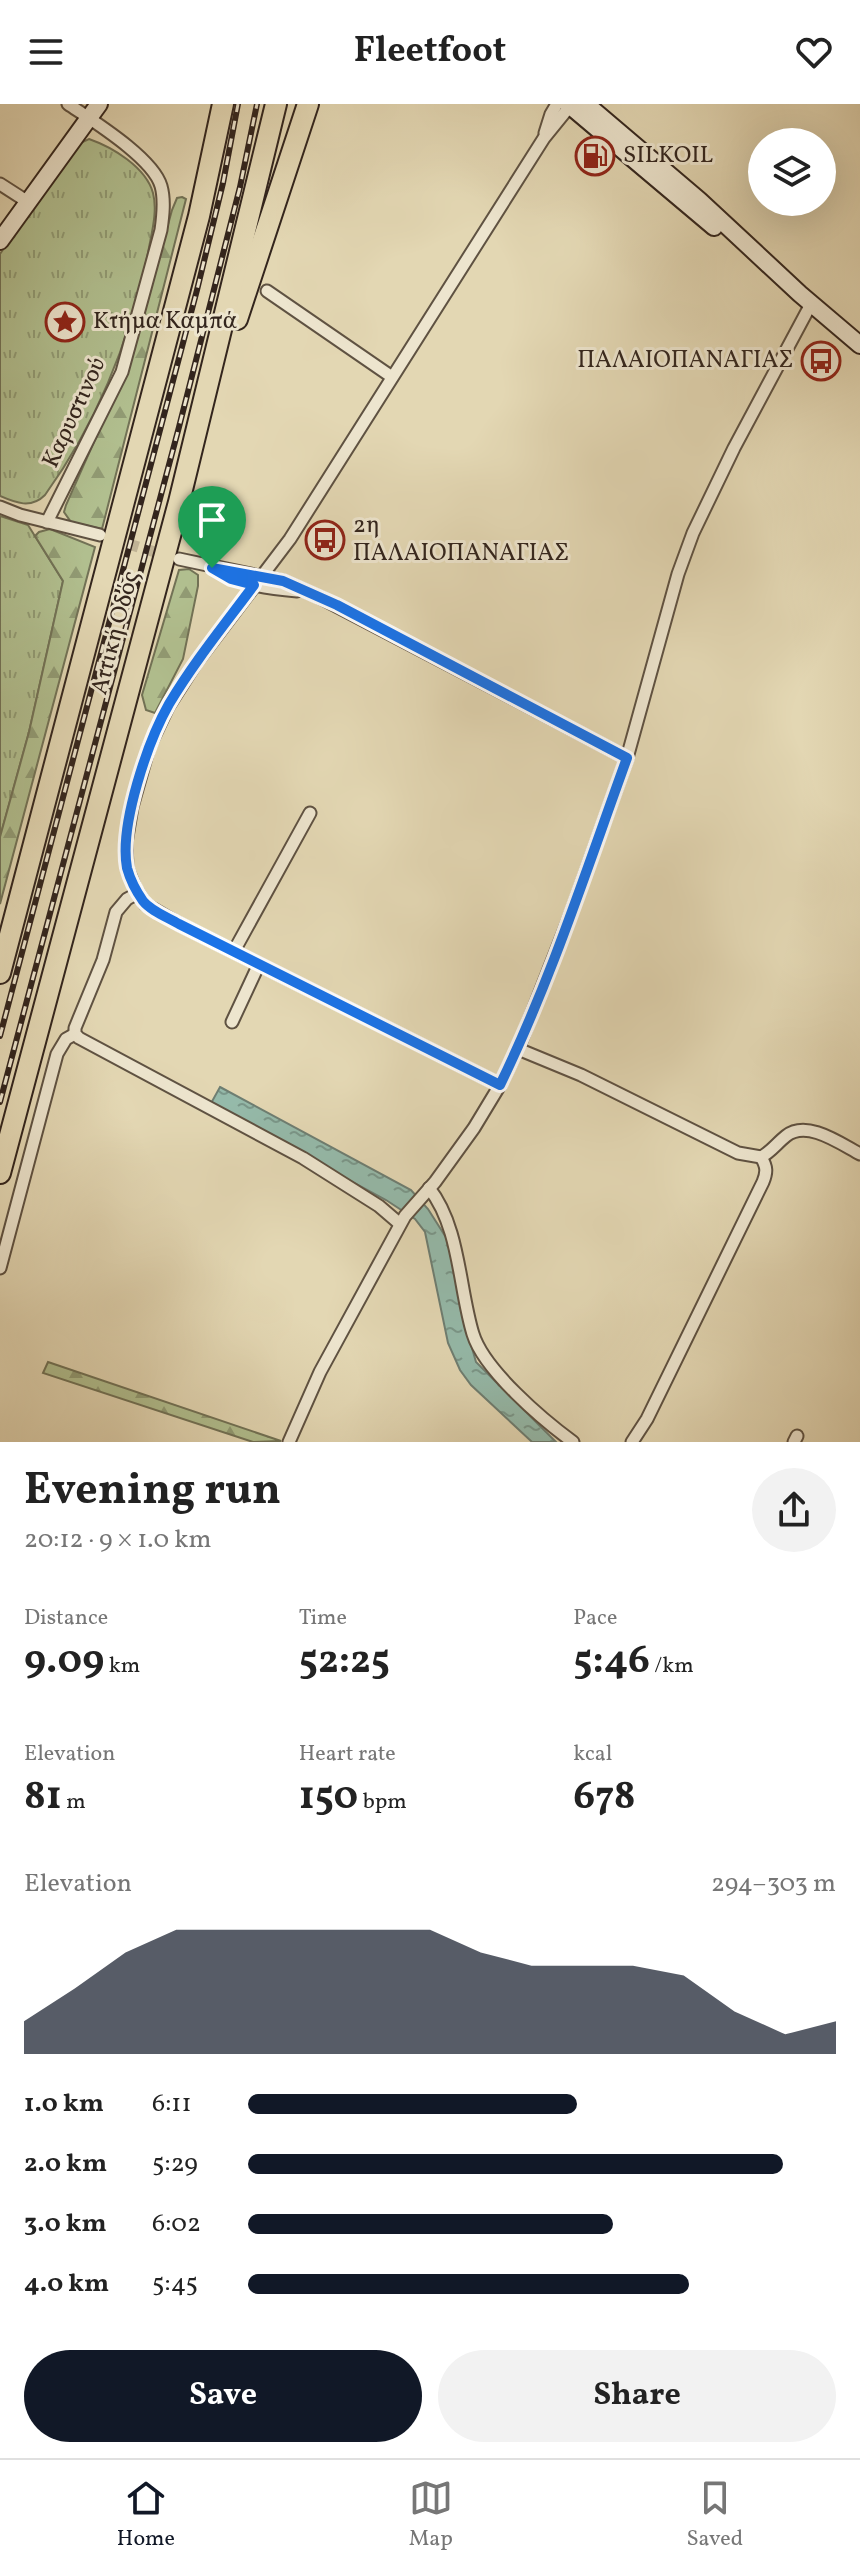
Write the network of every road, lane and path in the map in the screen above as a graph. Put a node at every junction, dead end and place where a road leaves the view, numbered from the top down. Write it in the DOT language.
graph roads {
  1 [pos="68,104"];
  2 [pos="212,104"];
  3 [pos="223,104"];
  4 [pos="276,104"];
  5 [pos="308,104"];
  6 [pos="570,104"];
  7 [pos="93,111"];
  8 [pos="0,184"];
  9 [pos="28,202"];
  10 [pos="0,241"];
  11 [pos="187,260"];
  12 [pos="267,291"];
  13 [pos="806,299"];
  14 [pos="860,345"];
  15 [pos="392,377"];
  16 [pos="179,502"];
  17 [pos="0,507"];
  18 [pos="47,522"];
  19 [pos="100,535"];
  20 [pos="179,559"];
  21 [pos="258,580"];
  22 [pos="627,758"];
  23 [pos="310,813"];
  24 [pos="138,893"];
  25 [pos="234,951"];
  26 [pos="259,964"];
  27 [pos="0,973"];
  28 [pos="232,1022"];
  29 [pos="75,1034"];
  30 [pos="518,1049"];
  31 [pos="500,1085"];
  32 [pos="860,1154"];
  33 [pos="761,1157"];
  34 [pos="0,1173"];
  35 [pos="426,1192"];
  36 [pos="403,1220"];
  37 [pos="0,1268"];
  38 [pos="289,1442"];
  39 [pos="573,1442"];
  40 [pos="632,1442"];
  1 -- 7 [label="street, Καρυστινού"];
  2 -- 11 [label="highway"];
  3 -- 11 [label="highway, Αττική Οδός"];
  4 -- 16 [label="highway, Αττική Οδός"];
  5 -- 16 [label="highway"];
  6 -- 13 [label="main road"];
  6 -- 15 [label="street"];
  7 -- 9 [label="main road"];
  7 -- 18 [label="street, Καρυστινού"];
  8 -- 9 [label="street"];
  9 -- 10 [label="main road"];
  11 -- 27 [label="highway, Αττική Οδός"];
  12 -- 15 [label="street"];
  13 -- 14 [label="main road"];
  13 -- 22 [label="street"];
  15 -- 21 [label="street"];
  16 -- 34 [label="highway, Αττική Οδός"];
  17 -- 18 [label="street"];
  18 -- 19 [label="street"];
  20 -- 21 [label="street"];
  21 -- 22 [label="street"];
  21 -- 24 [label="street"];
  22 -- 30 [label="street"];
  23 -- 25 [label="street"];
  24 -- 25 [label="street"];
  24 -- 29 [label="street"];
  25 -- 26 [label="street"];
  26 -- 28 [label="street"];
  26 -- 31 [label="street"];
  29 -- 36 [label="street"];
  29 -- 37 [label="street"];
  30 -- 31 [label="street"];
  30 -- 33 [label="street"];
  31 -- 35 [label="street"];
  32 -- 33 [label="street"];
  33 -- 40 [label="street"];
  35 -- 36 [label="street"];
  35 -- 39 [label="street"];
  36 -- 38 [label="street"];
}
